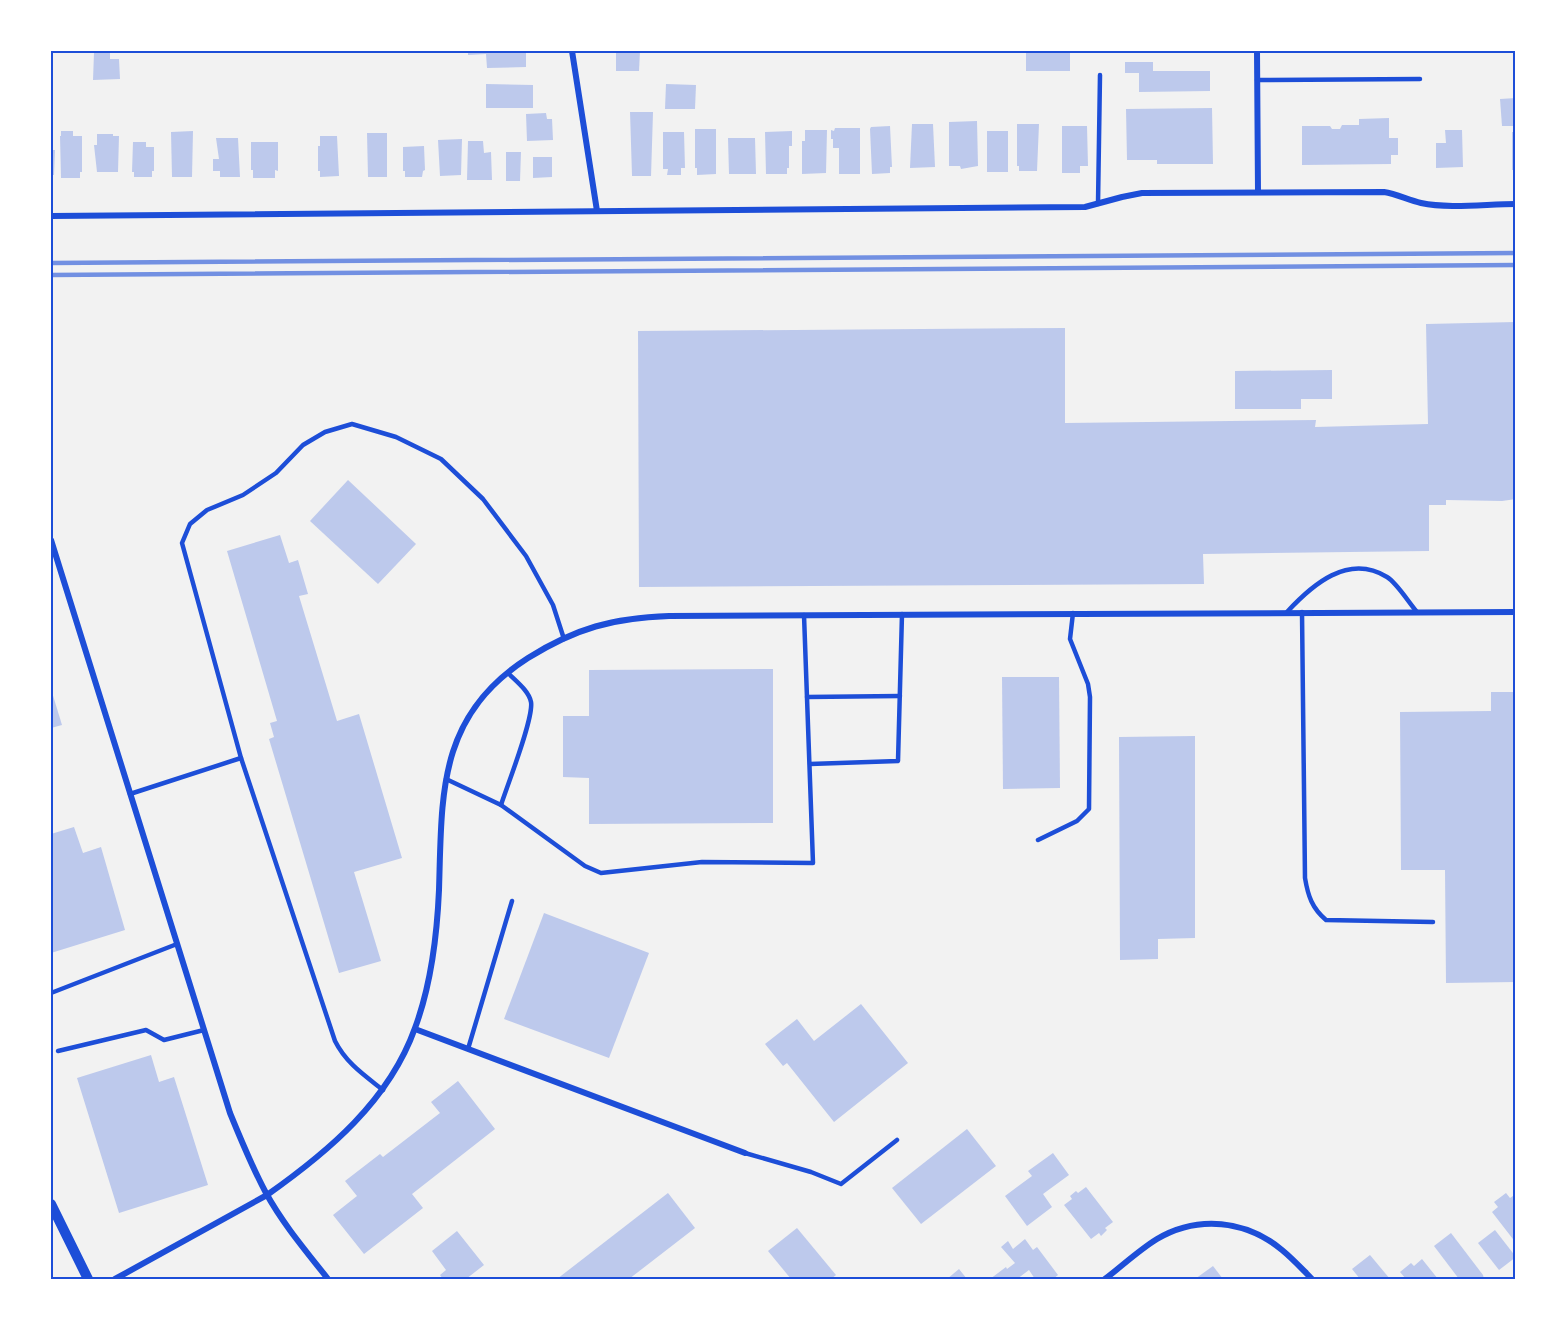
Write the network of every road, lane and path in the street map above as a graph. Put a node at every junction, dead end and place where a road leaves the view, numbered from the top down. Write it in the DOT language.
graph roads {
  1 [pos="572,51"];
  2 [pos="1257,51"];
  3 [pos="1100,75"];
  4 [pos="1420,79"];
  5 [pos="1257,80"];
  6 [pos="1257,192"];
  7 [pos="1098,204"];
  8 [pos="1516,204"];
  9 [pos="597,211"];
  10 [pos="51,216"];
  11 [pos="51,540"];
  12 [pos="1287,612"];
  13 [pos="1302,612"];
  14 [pos="1417,612"];
  15 [pos="1516,612"];
  16 [pos="902,614"];
  17 [pos="1073,614"];
  18 [pos="804,615"];
  19 [pos="564,639"];
  20 [pos="508,673"];
  21 [pos="900,696"];
  22 [pos="807,697"];
  23 [pos="241,758"];
  24 [pos="810,764"];
  25 [pos="446,779"];
  26 [pos="130,794"];
  27 [pos="501,805"];
  28 [pos="1038,840"];
  29 [pos="512,901"];
  30 [pos="1432,922"];
  31 [pos="177,944"];
  32 [pos="51,993"];
  33 [pos="415,1029"];
  34 [pos="204,1030"];
  35 [pos="468,1049"];
  36 [pos="58,1051"];
  37 [pos="382,1090"];
  38 [pos="897,1140"];
  39 [pos="745,1153"];
  40 [pos="267,1195"];
  41 [pos="51,1204"];
  42 [pos="54,1216"];
  43 [pos="88,1279"];
  44 [pos="115,1279"];
  45 [pos="328,1279"];
  46 [pos="1105,1279"];
  47 [pos="1312,1279"];
  1 -- 9 [label="street"];
  2 -- 5 [label="street"];
  3 -- 7 [label="lane"];
  4 -- 5 [label="lane"];
  5 -- 6 [label="street"];
  6 -- 7 [label="street"];
  6 -- 8 [label="street"];
  7 -- 9 [label="street"];
  9 -- 10 [label="street"];
  11 -- 26 [label="street"];
  12 -- 13 [label="street"];
  12 -- 14 [label="lane"];
  12 -- 17 [label="street"];
  13 -- 14 [label="street"];
  13 -- 30 [label="lane"];
  14 -- 15 [label="street"];
  16 -- 17 [label="street"];
  16 -- 18 [label="street"];
  16 -- 21 [label="lane"];
  17 -- 28 [label="lane"];
  18 -- 19 [label="street"];
  18 -- 22 [label="lane"];
  19 -- 20 [label="street"];
  19 -- 23 [label="lane"];
  20 -- 25 [label="street"];
  20 -- 27 [label="lane"];
  21 -- 22 [label="lane"];
  21 -- 24 [label="lane"];
  22 -- 24 [label="lane"];
  23 -- 26 [label="lane"];
  23 -- 37 [label="lane"];
  24 -- 27 [label="lane"];
  25 -- 27 [label="lane"];
  25 -- 33 [label="street"];
  26 -- 31 [label="street"];
  29 -- 35 [label="lane"];
  31 -- 32 [label="lane"];
  31 -- 34 [label="street"];
  33 -- 35 [label="street"];
  33 -- 37 [label="street"];
  34 -- 36 [label="lane"];
  34 -- 40 [label="street"];
  35 -- 39 [label="street"];
  37 -- 40 [label="street"];
  38 -- 39 [label="lane"];
  40 -- 44 [label="street"];
  40 -- 45 [label="street"];
  41 -- 42 [label="street"];
  42 -- 43 [label="street"];
  46 -- 47 [label="street"];
}
